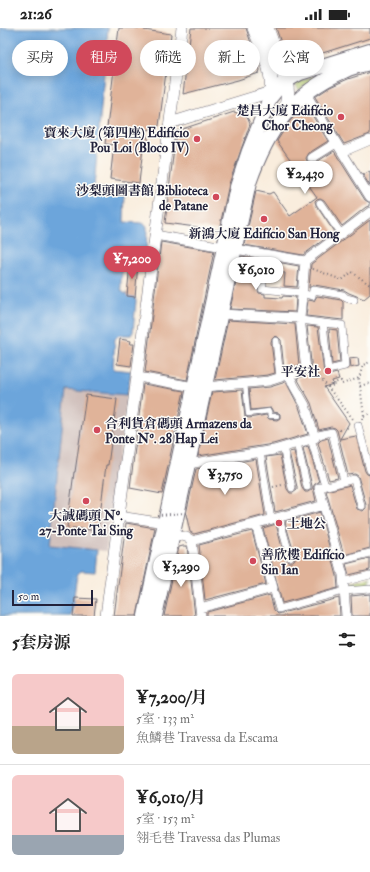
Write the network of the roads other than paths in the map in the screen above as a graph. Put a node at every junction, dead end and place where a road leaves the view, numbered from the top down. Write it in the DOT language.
graph roads {
  1 [pos="182,28"];
  2 [pos="254,28"];
  3 [pos="267,28"];
  4 [pos="370,51"];
  5 [pos="370,63"];
  6 [pos="277,86"];
  7 [pos="306,94"];
  8 [pos="279,120"];
  9 [pos="170,122"];
  10 [pos="370,140"];
  11 [pos="336,143"];
  12 [pos="342,152"];
  13 [pos="312,158"];
  14 [pos="370,197"];
  15 [pos="320,203"];
  16 [pos="370,212"];
  17 [pos="341,234"];
  18 [pos="156,235"];
  19 [pos="229,248"];
  20 [pos="267,254"];
  21 [pos="305,263"];
  22 [pos="302,293"];
  23 [pos="354,300"];
  24 [pos="220,314"];
  25 [pos="300,319"];
  26 [pos="322,323"];
  27 [pos="276,341"];
  28 [pos="284,376"];
  29 [pos="138,377"];
  30 [pos="245,383"];
  31 [pos="199,387"];
  32 [pos="276,416"];
  33 [pos="356,427"];
  34 [pos="313,438"];
  35 [pos="297,443"];
  36 [pos="366,445"];
  37 [pos="283,447"];
  38 [pos="260,452"];
  39 [pos="188,464"];
  40 [pos="370,470"];
  41 [pos="344,481"];
  42 [pos="292,486"];
  43 [pos="307,487"];
  44 [pos="322,487"];
  45 [pos="324,505"];
  46 [pos="361,506"];
  47 [pos="119,516"];
  48 [pos="275,518"];
  49 [pos="165,521"];
  50 [pos="256,524"];
  51 [pos="172,539"];
  52 [pos="192,541"];
  53 [pos="370,553"];
  54 [pos="290,557"];
  55 [pos="339,561"];
  56 [pos="370,575"];
  57 [pos="344,586"];
  58 [pos="273,588"];
  59 [pos="370,589"];
  60 [pos="200,612"];
  61 [pos="106,616"];
  62 [pos="145,616"];
  63 [pos="155,616"];
  64 [pos="346,616"];
  1 -- 9 [label="street"];
  2 -- 6 [label="main road"];
  3 -- 6 [label="main road"];
  4 -- 6 [label="main road"];
  5 -- 7 [label="main road"];
  6 -- 8 [label="main road"];
  6 -- 9 [label="street"];
  6 -- 19 [label="main road"];
  7 -- 8 [label="main road"];
  7 -- 11 [label="street"];
  8 -- 19 [label="main road"];
  9 -- 18 [label="street"];
  10 -- 12 [label="street"];
  11 -- 12 [label="street"];
  11 -- 13 [label="street"];
  12 -- 14 [label="street"];
  15 -- 17 [label="street"];
  16 -- 17 [label="street"];
  17 -- 21 [label="street"];
  18 -- 19 [label="street"];
  18 -- 29 [label="street"];
  19 -- 20 [label="street"];
  19 -- 24 [label="main road"];
  19 -- 31 [label="main road"];
  20 -- 21 [label="street"];
  20 -- 22 [label="street"];
  21 -- 22 [label="street"];
  22 -- 23 [label="street"];
  22 -- 25 [label="street"];
  24 -- 25 [label="street"];
  24 -- 31 [label="main road"];
  25 -- 26 [label="street"];
  25 -- 28 [label="street"];
  26 -- 26 [label="street"];
  27 -- 28 [label="street"];
  28 -- 30 [label="street"];
  28 -- 34 [label="street"];
  29 -- 31 [label="street"];
  29 -- 47 [label="street"];
  30 -- 31 [label="street"];
  30 -- 32 [label="lane"];
  31 -- 39 [label="main road"];
  31 -- 49 [label="main road"];
  33 -- 36 [label="street"];
  34 -- 35 [label="street"];
  34 -- 41 [label="street"];
  34 -- 44 [label="street"];
  35 -- 37 [label="street"];
  35 -- 43 [label="street"];
  36 -- 40 [label="street"];
  37 -- 38 [label="street"];
  37 -- 42 [label="street"];
  38 -- 39 [label="street"];
  38 -- 48 [label="street"];
  39 -- 49 [label="main road"];
  41 -- 44 [label="street"];
  41 -- 46 [label="street"];
  44 -- 45 [label="street"];
  45 -- 48 [label="street"];
  45 -- 55 [label="street"];
  47 -- 49 [label="street"];
  47 -- 61 [label="street"];
  48 -- 50 [label="street"];
  48 -- 54 [label="street"];
  49 -- 51 [label="main road"];
  49 -- 62 [label="main road"];
  50 -- 52 [label="street"];
  50 -- 58 [label="street"];
  51 -- 52 [label="street"];
  51 -- 63 [label="main road"];
  52 -- 60 [label="street"];
  53 -- 55 [label="street"];
  55 -- 57 [label="street"];
  56 -- 57 [label="street"];
  57 -- 58 [label="street"];
  57 -- 59 [label="street"];
  57 -- 64 [label="street"];
  58 -- 60 [label="street"];
}
